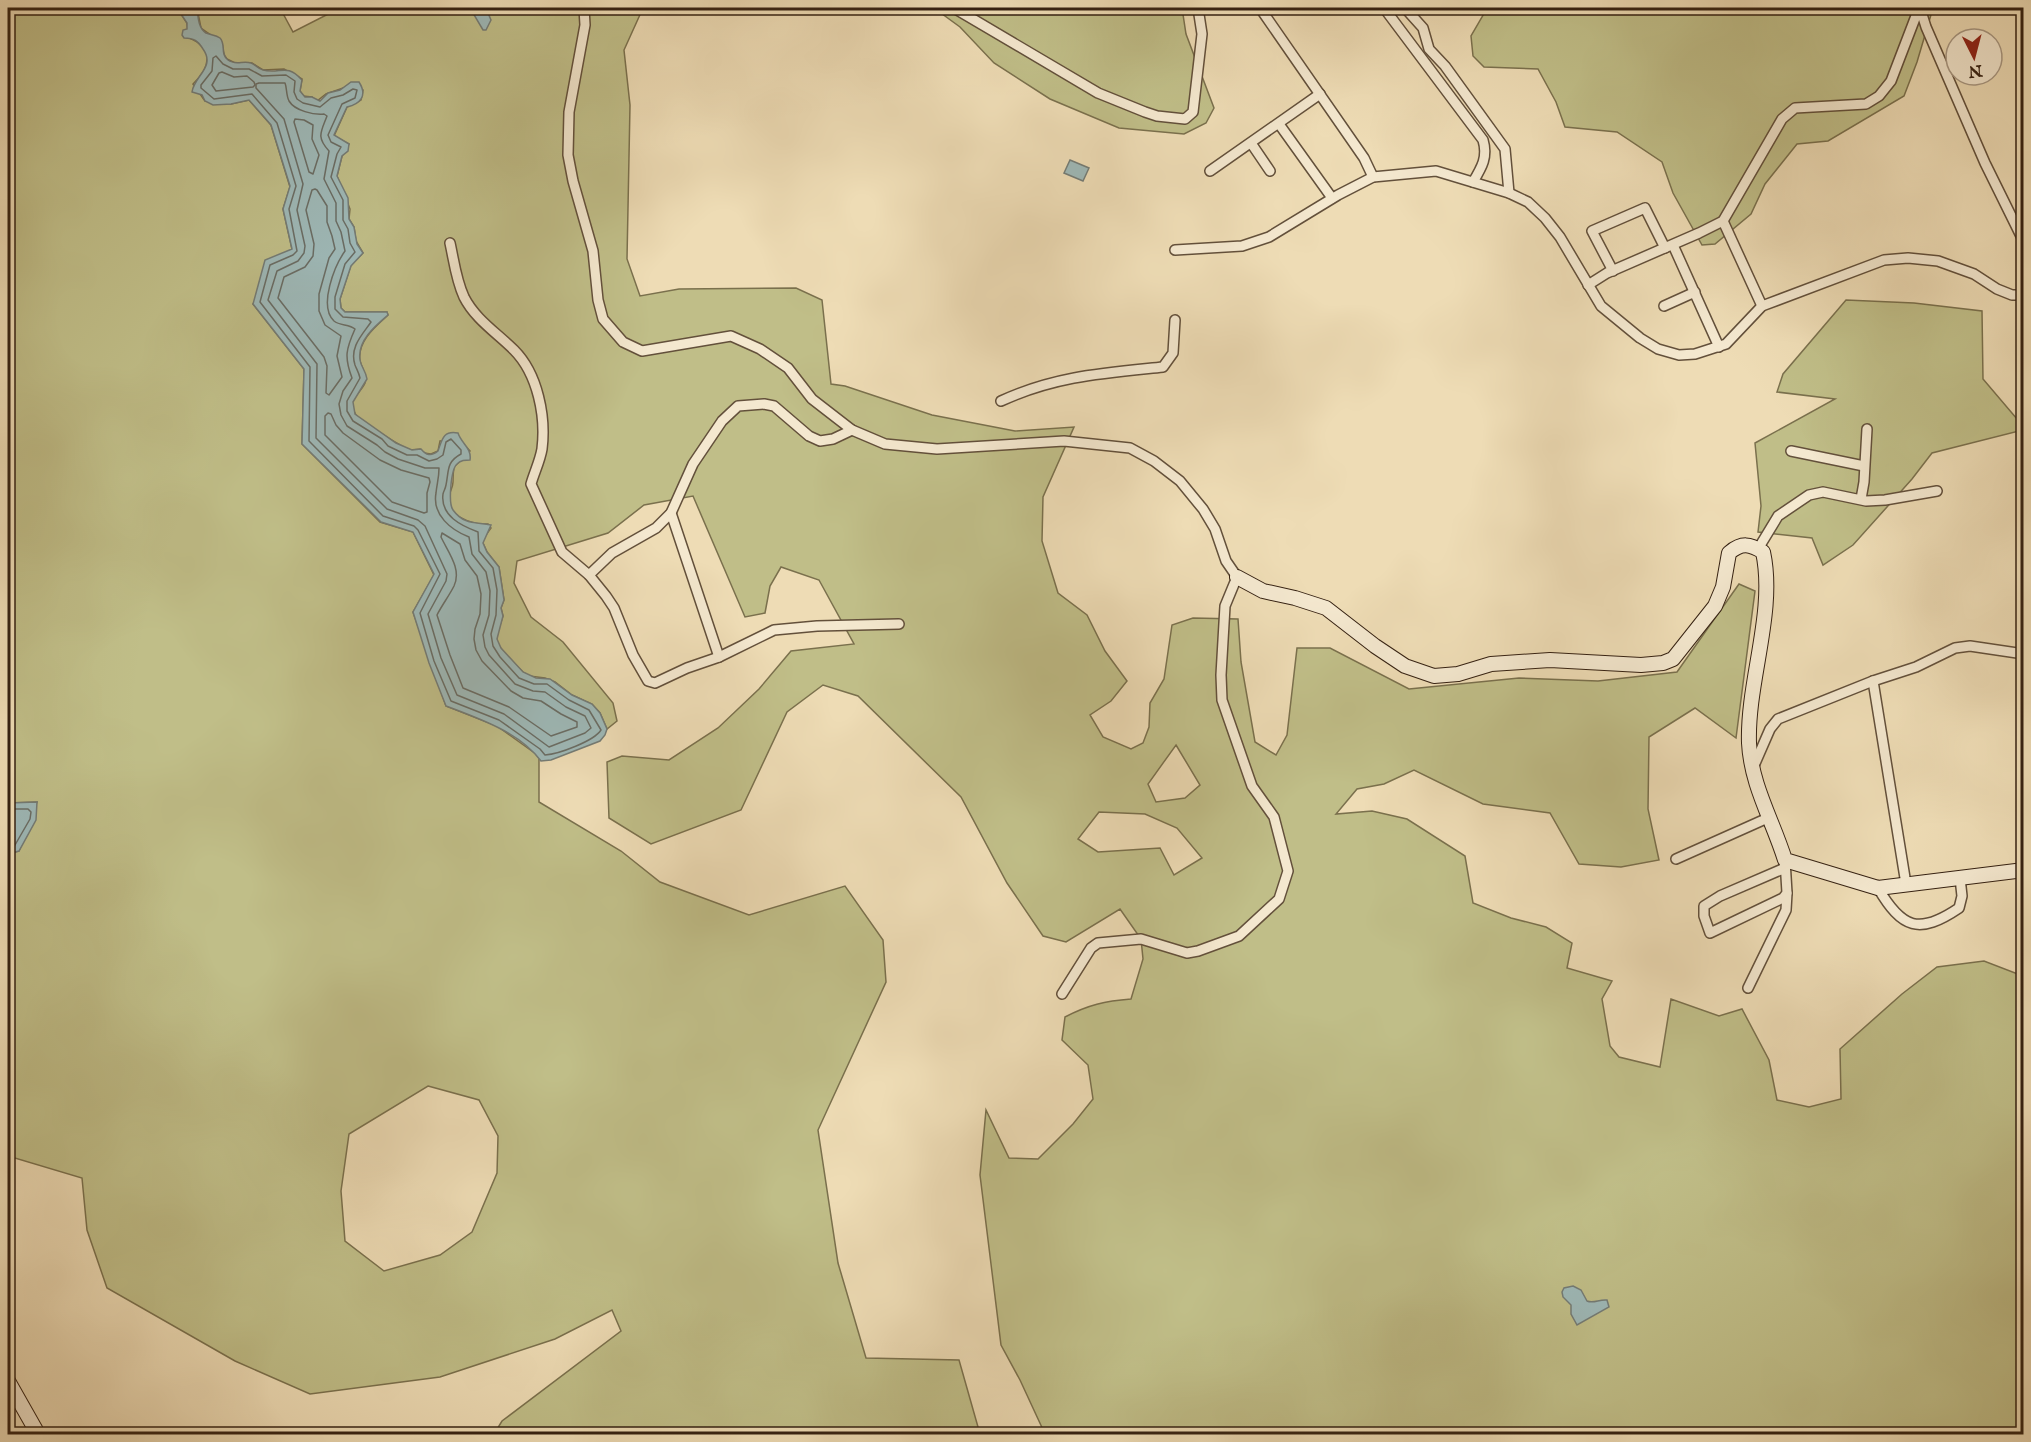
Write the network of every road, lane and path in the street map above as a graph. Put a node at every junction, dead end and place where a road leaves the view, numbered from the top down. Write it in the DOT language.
graph roads {
  1 [pos="584,8"];
  2 [pos="954,8"];
  3 [pos="1198,8"];
  4 [pos="1260,8"];
  5 [pos="1384,8"];
  6 [pos="1405,8"];
  7 [pos="1919,8"];
  8 [pos="1320,94"];
  9 [pos="1279,123"];
  10 [pos="1251,143"];
  11 [pos="1210,171"];
  12 [pos="1270,171"];
  13 [pos="1373,177"];
  14 [pos="1473,182"];
  15 [pos="1509,194"];
  16 [pos="1332,198"];
  17 [pos="1723,221"];
  18 [pos="2024,242"];
  19 [pos="450,243"];
  20 [pos="1669,246"];
  21 [pos="1175,250"];
  22 [pos="1613,271"];
  23 [pos="1588,285"];
  24 [pos="1695,292"];
  25 [pos="2024,294"];
  26 [pos="1664,306"];
  27 [pos="1762,306"];
  28 [pos="1175,320"];
  29 [pos="1719,347"];
  30 [pos="1001,401"];
  31 [pos="1867,429"];
  32 [pos="852,430"];
  33 [pos="1791,451"];
  34 [pos="1864,466"];
  35 [pos="1937,491"];
  36 [pos="1860,499"];
  37 [pos="671,513"];
  38 [pos="1758,549"];
  39 [pos="589,575"];
  40 [pos="1237,577"];
  41 [pos="899,624"];
  42 [pos="2024,654"];
  43 [pos="719,657"];
  44 [pos="1872,681"];
  45 [pos="1752,771"];
  46 [pos="1770,817"];
  47 [pos="1676,859"];
  48 [pos="1785,864"];
  49 [pos="2023,871"];
  50 [pos="1960,878"];
  51 [pos="1906,884"];
  52 [pos="1878,888"];
  53 [pos="1787,893"];
  54 [pos="1748,988"];
  55 [pos="1062,994"];
  56 [pos="8,1381"];
  57 [pos="38,1434"];
  1 -- 32 [label="street"];
  2 -- 3 [label="street"];
  4 -- 8 [label="street"];
  5 -- 14 [label="street"];
  6 -- 15 [label="street"];
  7 -- 17 [label="street"];
  7 -- 18 [label="street"];
  8 -- 9 [label="street"];
  8 -- 13 [label="street"];
  9 -- 10 [label="street"];
  9 -- 16 [label="street"];
  10 -- 11 [label="street"];
  10 -- 12 [label="street"];
  13 -- 14 [label="street"];
  13 -- 16 [label="street"];
  14 -- 15 [label="street"];
  15 -- 23 [label="street"];
  16 -- 21 [label="street"];
  17 -- 20 [label="street"];
  17 -- 27 [label="street"];
  19 -- 39 [label="street"];
  20 -- 22 [label="street"];
  20 -- 22 [label="street"];
  20 -- 24 [label="street"];
  22 -- 23 [label="street"];
  23 -- 29 [label="street"];
  24 -- 26 [label="street"];
  24 -- 29 [label="street"];
  25 -- 27 [label="street"];
  27 -- 29 [label="street"];
  28 -- 30 [label="street"];
  31 -- 34 [label="street"];
  32 -- 37 [label="street"];
  32 -- 40 [label="street"];
  33 -- 34 [label="street"];
  34 -- 36 [label="street"];
  35 -- 36 [label="street"];
  36 -- 38 [label="street"];
  37 -- 39 [label="street"];
  37 -- 43 [label="street"];
  38 -- 40 [label="street"];
  38 -- 45 [label="street"];
  39 -- 43 [label="street"];
  40 -- 55 [label="street"];
  41 -- 43 [label="street"];
  42 -- 44 [label="street"];
  44 -- 45 [label="street"];
  44 -- 51 [label="street"];
  45 -- 46 [label="street"];
  46 -- 47 [label="street"];
  46 -- 48 [label="street"];
  48 -- 52 [label="street"];
  48 -- 53 [label="street"];
  48 -- 53 [label="street"];
  49 -- 50 [label="street"];
  50 -- 51 [label="street"];
  50 -- 52 [label="street"];
  51 -- 52 [label="street"];
  53 -- 54 [label="street"];
  56 -- 57 [label="street"];
}
